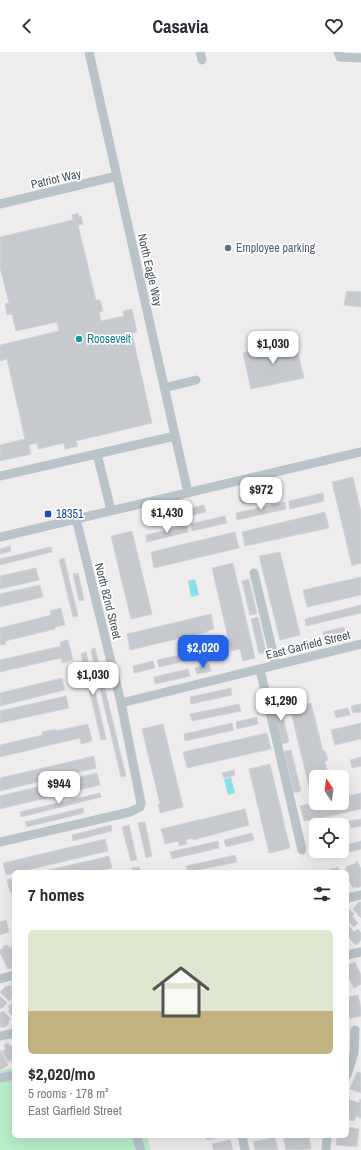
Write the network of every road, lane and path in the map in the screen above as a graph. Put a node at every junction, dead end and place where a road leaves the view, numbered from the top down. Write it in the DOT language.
graph roads {
  1 [pos="89,52"];
  2 [pos="338,52"];
  3 [pos="361,58"];
  4 [pos="117,176"];
  5 [pos="0,204"];
  6 [pos="196,380"];
  7 [pos="164,388"];
  8 [pos="175,436"];
  9 [pos="361,452"];
  10 [pos="97,454"];
  11 [pos="0,476"];
  12 [pos="188,493"];
  13 [pos="111,510"];
  14 [pos="76,518"];
  15 [pos="0,537"];
  16 [pos="254,573"];
  17 [pos="361,644"];
  18 [pos="276,665"];
  19 [pos="260,669"];
  20 [pos="121,703"];
  21 [pos="0,842"];
  22 [pos="302,850"];
  23 [pos="361,895"];
  24 [pos="349,898"];
  25 [pos="361,952"];
  26 [pos="349,955"];
  27 [pos="12,976"];
  28 [pos="0,979"];
  29 [pos="354,1030"];
  30 [pos="12,1033"];
  31 [pos="0,1036"];
  32 [pos="349,1068"];
  33 [pos="12,1075"];
  34 [pos="0,1078"];
  35 [pos="137,1138"];
  36 [pos="242,1138"];
  37 [pos="327,1138"];
  38 [pos="141,1150"];
  39 [pos="245,1150"];
  40 [pos="326,1150"];
  1 -- 4 [label="street, North Eagle Way"];
  2 -- 3 [label="street"];
  4 -- 5 [label="street, Patriot Way"];
  4 -- 7 [label="street, North Eagle Way"];
  6 -- 7 [label="street"];
  7 -- 8 [label="street, North Eagle Way"];
  8 -- 10 [label="street"];
  8 -- 12 [label="street, North Eagle Way"];
  9 -- 12 [label="street"];
  10 -- 11 [label="street"];
  10 -- 13 [label="street"];
  12 -- 13 [label="street"];
  13 -- 14 [label="street"];
  14 -- 15 [label="street"];
  14 -- 20 [label="street, North 82nd Street"];
  16 -- 18 [label="street"];
  17 -- 18 [label="street, East Garfield Street"];
  18 -- 19 [label="street, East Garfield Street"];
  19 -- 20 [label="street, East Garfield Street"];
  19 -- 22 [label="street, East Garfield Street"];
  20 -- 21 [label="street, North 82nd Street"];
  23 -- 24 [label="street"];
  25 -- 26 [label="street"];
  27 -- 28 [label="street"];
  29 -- 32 [label="street"];
  30 -- 31 [label="street"];
  33 -- 34 [label="street"];
  35 -- 38 [label="street"];
  36 -- 39 [label="street"];
  37 -- 40 [label="street"];
}
